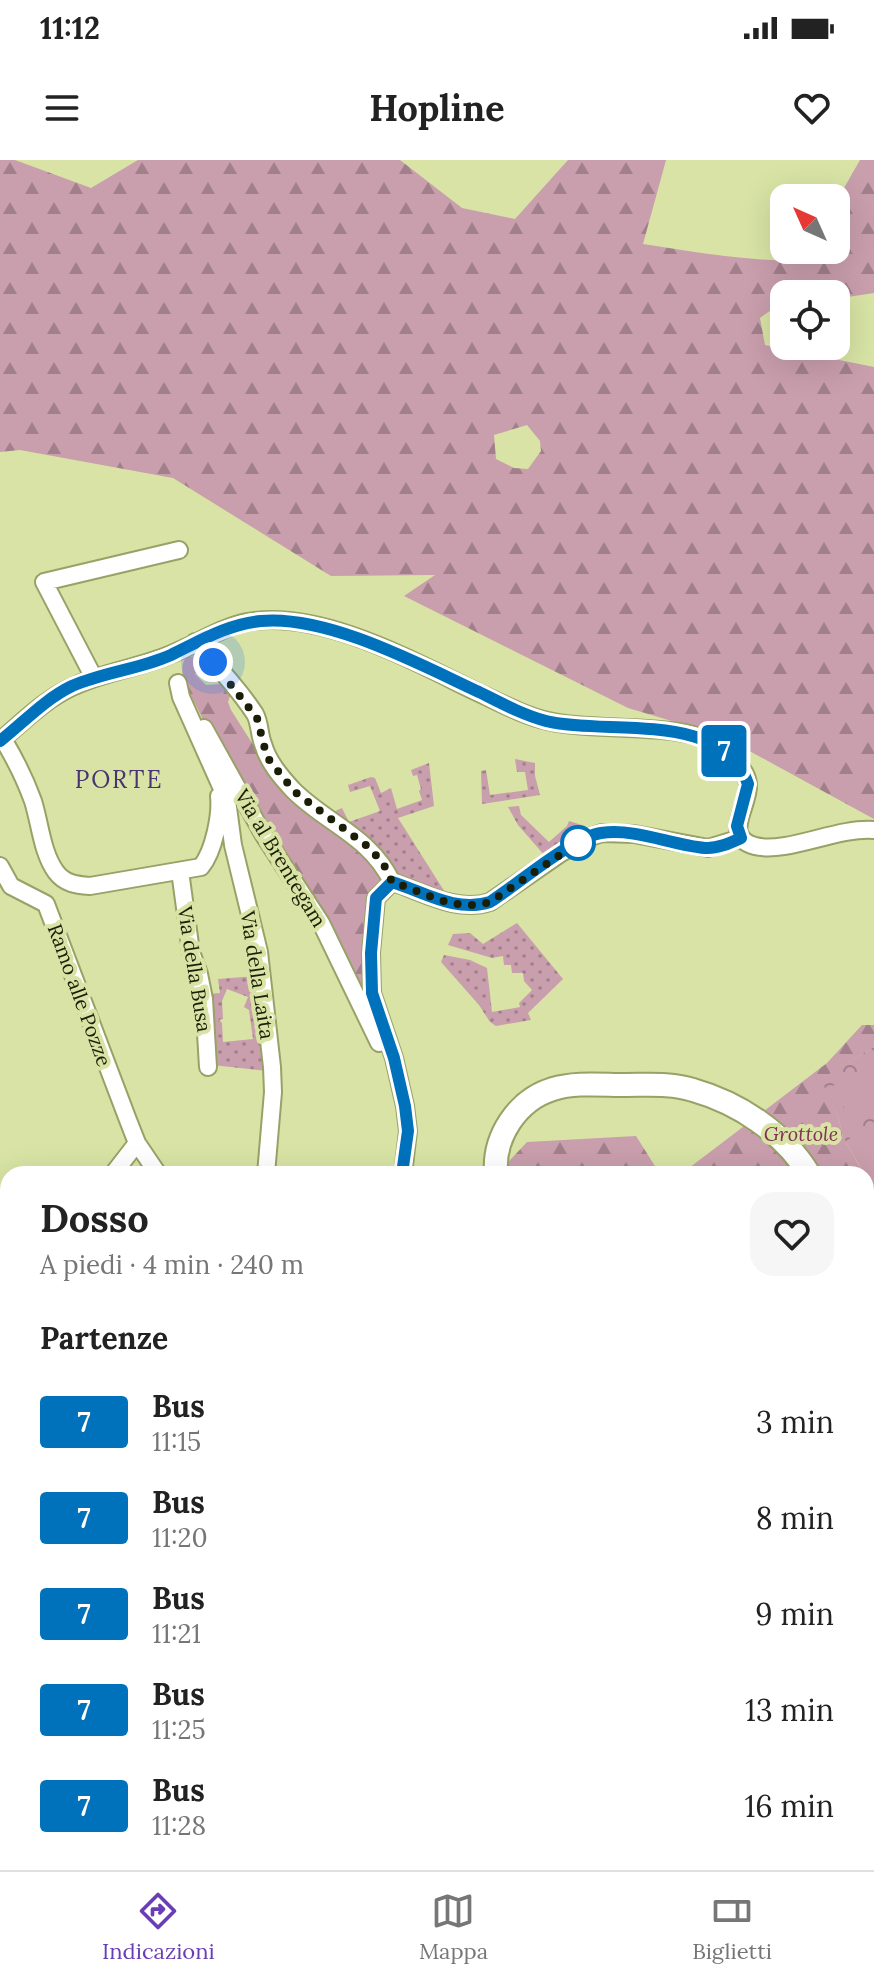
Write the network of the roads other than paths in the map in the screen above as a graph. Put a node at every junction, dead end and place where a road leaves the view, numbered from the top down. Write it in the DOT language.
graph roads {
  1 [pos="179,550"];
  2 [pos="195,642"];
  3 [pos="167,656"];
  4 [pos="94,678"];
  5 [pos="178,683"];
  6 [pos="2,740"];
  7 [pos="217,779"];
  8 [pos="874,830"];
  9 [pos="741,838"];
  10 [pos="0,866"];
  11 [pos="180,871"];
  12 [pos="392,882"];
  13 [pos="394,1058"];
  14 [pos="208,1067"];
  15 [pos="137,1143"];
  16 [pos="119,1166"];
  17 [pos="153,1166"];
  18 [pos="267,1166"];
  19 [pos="404,1166"];
  20 [pos="497,1166"];
  21 [pos="804,1166"];
  1 -- 4 [label="street"];
  2 -- 3 [label="street"];
  2 -- 9 [label="street"];
  2 -- 12 [label="street"];
  3 -- 4 [label="street"];
  3 -- 5 [label="street, Via al Brentegam"];
  4 -- 6 [label="street"];
  5 -- 7 [label="street"];
  5 -- 13 [label="street, Via al Brentegam"];
  6 -- 11 [label="street"];
  7 -- 11 [label="street"];
  7 -- 18 [label="street, Via della Laita"];
  8 -- 9 [label="street"];
  9 -- 12 [label="street"];
  10 -- 15 [label="street, Ramo alle Pozze"];
  11 -- 14 [label="street, Via della Busa"];
  12 -- 13 [label="street, Via al Brentegam"];
  13 -- 19 [label="street, Via al Brentegam"];
  15 -- 16 [label="street"];
  15 -- 17 [label="street, Ramo alle Pozze"];
  20 -- 21 [label="street"];
}
